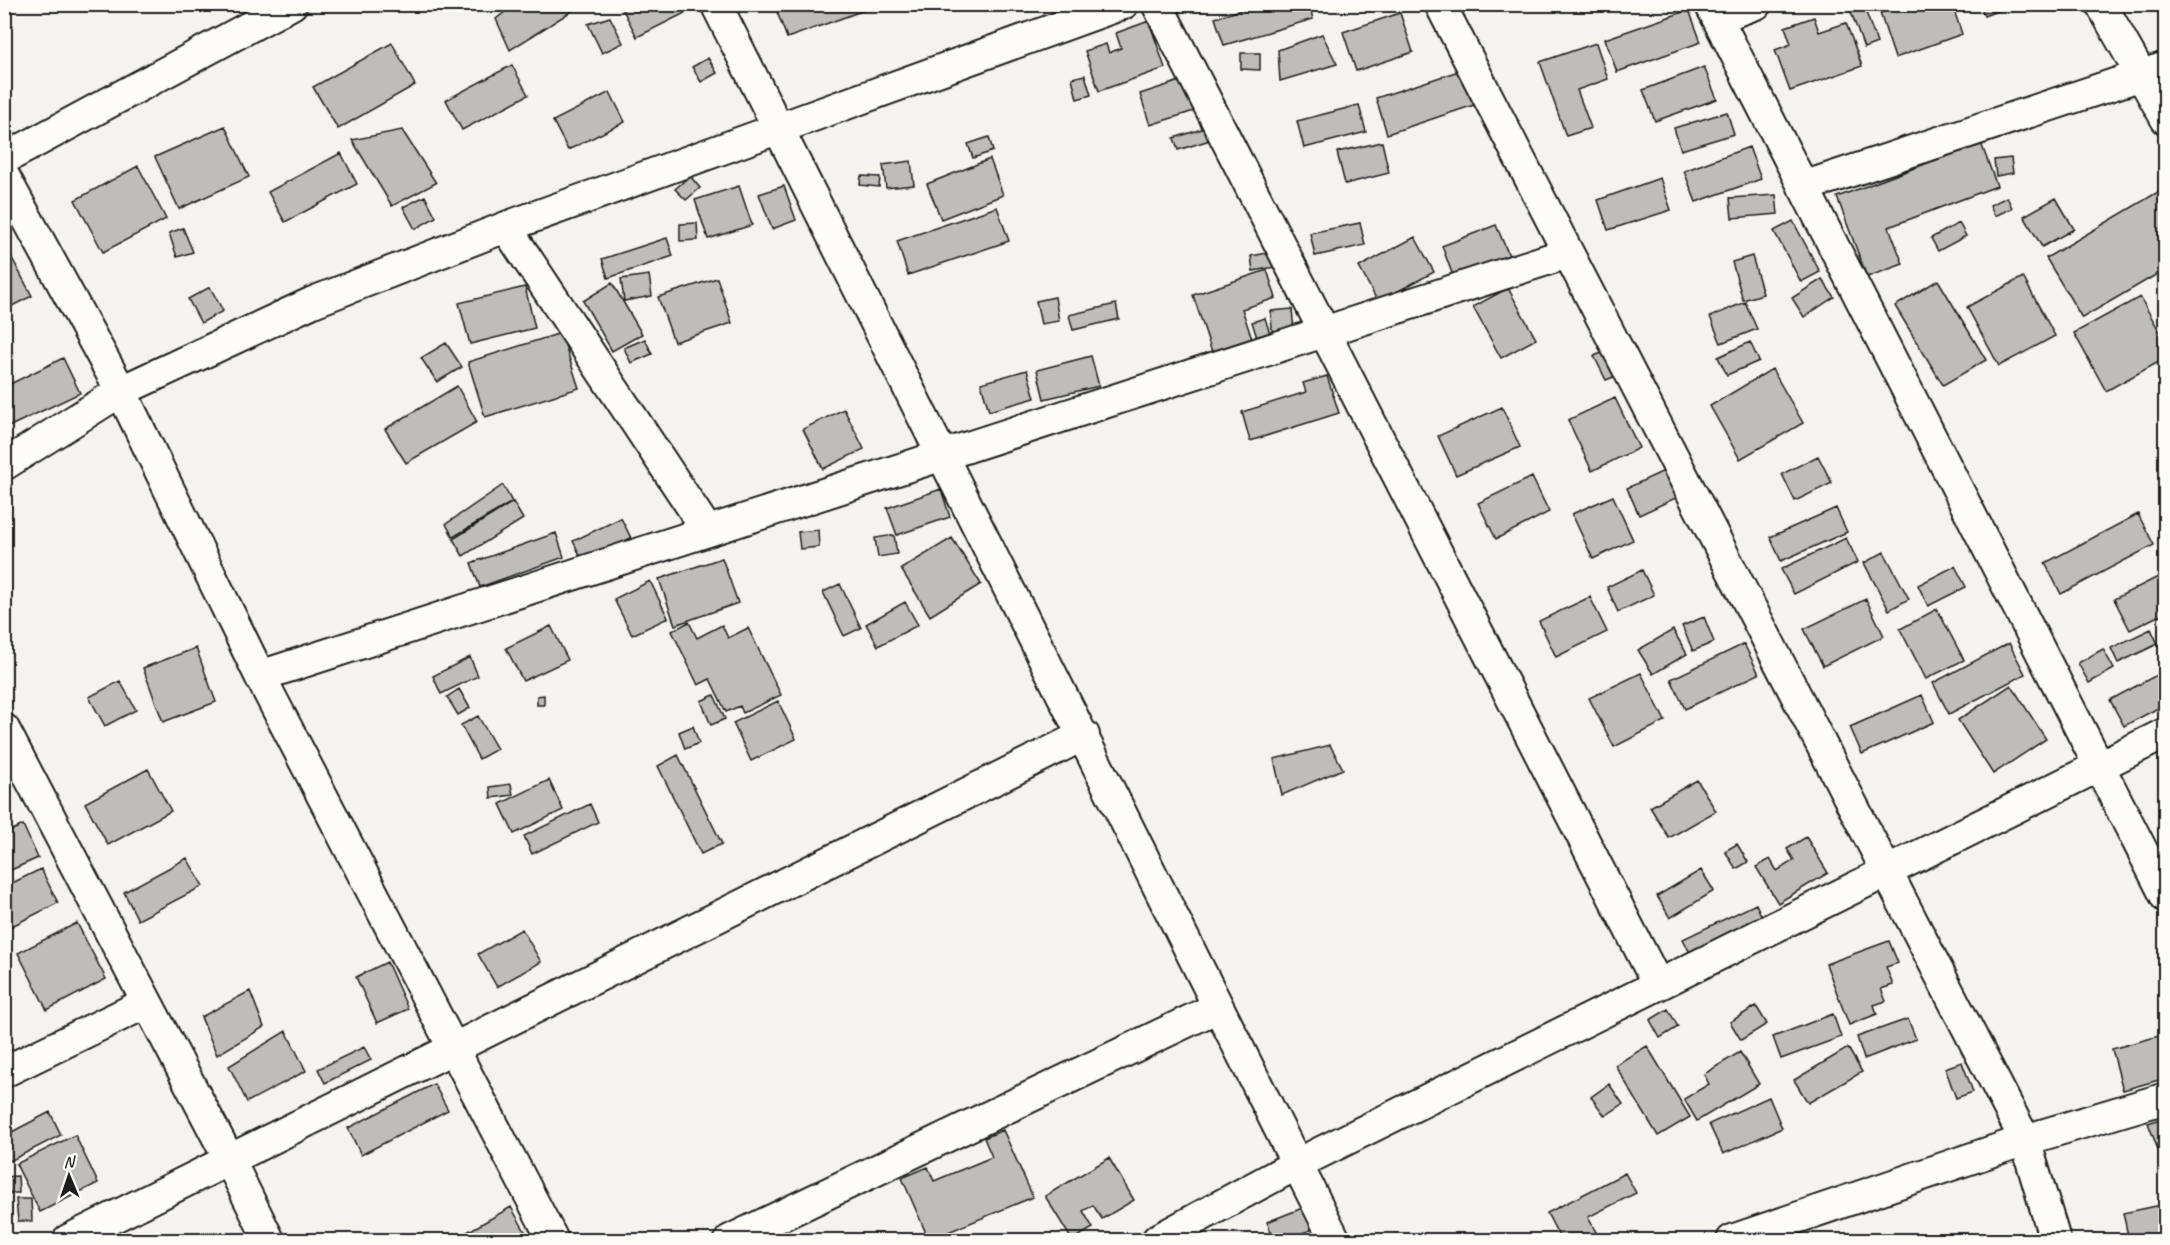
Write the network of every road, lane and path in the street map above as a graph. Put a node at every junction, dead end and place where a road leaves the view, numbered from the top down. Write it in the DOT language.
graph roads {
  1 [pos="292,4"];
  2 [pos="716,4"];
  3 [pos="1123,4"];
  4 [pos="1156,4"];
  5 [pos="1440,4"];
  6 [pos="1756,4"];
  7 [pos="2101,4"];
  8 [pos="1714,11"];
  9 [pos="2153,71"];
  10 [pos="2166,119"];
  11 [pos="777,130"];
  12 [pos="4,159"];
  13 [pos="4,176"];
  14 [pos="1803,188"];
  15 [pos="506,227"];
  16 [pos="1568,253"];
  17 [pos="1324,330"];
  18 [pos="121,392"];
  19 [pos="940,454"];
  20 [pos="4,465"];
  21 [pos="707,530"];
  22 [pos="260,676"];
  23 [pos="4,729"];
  24 [pos="2166,734"];
  25 [pos="1084,735"];
  26 [pos="2099,767"];
  27 [pos="1887,872"];
  28 [pos="2166,897"];
  29 [pos="1658,985"];
  30 [pos="146,1003"];
  31 [pos="1218,1006"];
  32 [pos="454,1047"];
  33 [pos="4,1072"];
  34 [pos="2166,1098"];
  35 [pos="2025,1140"];
  36 [pos="230,1161"];
  37 [pos="1297,1164"];
  38 [pos="68,1240"];
  39 [pos="269,1240"];
  40 [pos="553,1240"];
  41 [pos="730,1240"];
  42 [pos="1157,1240"];
  43 [pos="1335,1240"];
  44 [pos="1732,1240"];
  45 [pos="2055,1240"];
  1 -- 12 [label="street"];
  2 -- 11 [label="street"];
  3 -- 11 [label="street"];
  4 -- 17 [label="street"];
  5 -- 16 [label="street"];
  6 -- 8 [label="street"];
  7 -- 9 [label="street"];
  8 -- 14 [label="street"];
  9 -- 10 [label="street"];
  9 -- 14 [label="street"];
  11 -- 15 [label="street"];
  11 -- 19 [label="street"];
  13 -- 18 [label="street"];
  14 -- 26 [label="street"];
  15 -- 18 [label="street"];
  15 -- 21 [label="street"];
  16 -- 17 [label="street"];
  16 -- 27 [label="street"];
  17 -- 19 [label="street"];
  17 -- 29 [label="street"];
  18 -- 20 [label="street"];
  18 -- 22 [label="street"];
  19 -- 21 [label="street"];
  19 -- 25 [label="street"];
  21 -- 22 [label="street"];
  22 -- 32 [label="street"];
  23 -- 30 [label="street"];
  24 -- 26 [label="street"];
  25 -- 31 [label="street"];
  25 -- 32 [label="street"];
  26 -- 27 [label="street"];
  26 -- 28 [label="street"];
  27 -- 29 [label="street"];
  27 -- 35 [label="street"];
  29 -- 37 [label="street"];
  30 -- 33 [label="street"];
  30 -- 36 [label="street"];
  31 -- 37 [label="street"];
  31 -- 41 [label="street"];
  32 -- 36 [label="street"];
  32 -- 40 [label="street"];
  34 -- 35 [label="street"];
  35 -- 44 [label="street"];
  35 -- 45 [label="street"];
  36 -- 38 [label="street"];
  36 -- 39 [label="street"];
  37 -- 42 [label="street"];
  37 -- 43 [label="street"];
}
